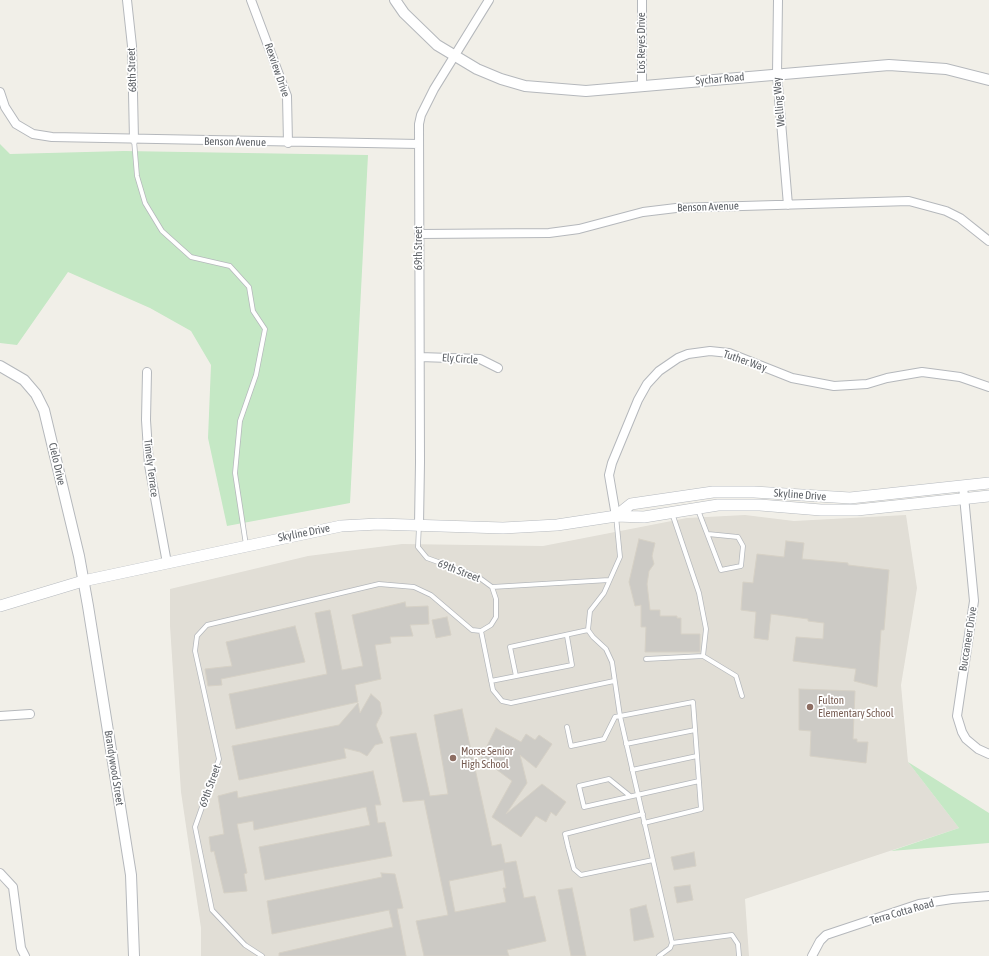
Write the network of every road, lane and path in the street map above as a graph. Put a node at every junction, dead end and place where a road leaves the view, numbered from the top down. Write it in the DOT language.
graph roads {
  1 [pos="127,0"];
  2 [pos="251,0"];
  3 [pos="395,0"];
  4 [pos="489,0"];
  5 [pos="642,0"];
  6 [pos="778,0"];
  7 [pos="456,56"];
  8 [pos="777,74"];
  9 [pos="989,80"];
  10 [pos="642,86"];
  11 [pos="0,92"];
  12 [pos="134,140"];
  13 [pos="288,143"];
  14 [pos="419,144"];
  15 [pos="788,205"];
  16 [pos="419,234"];
  17 [pos="989,241"];
  18 [pos="420,357"];
  19 [pos="0,366"];
  20 [pos="498,368"];
  21 [pos="148,372"];
  22 [pos="989,387"];
  23 [pos="989,483"];
  24 [pos="963,486"];
  25 [pos="989,496"];
  26 [pos="965,499"];
  27 [pos="697,508"];
  28 [pos="672,512"];
  29 [pos="616,516"];
  30 [pos="419,525"];
  31 [pos="708,534"];
  32 [pos="246,545"];
  33 [pos="167,563"];
  34 [pos="610,580"];
  35 [pos="83,581"];
  36 [pos="492,586"];
  37 [pos="0,606"];
  38 [pos="588,630"];
  39 [pos="481,631"];
  40 [pos="567,636"];
  41 [pos="704,656"];
  42 [pos="646,659"];
  43 [pos="516,676"];
  44 [pos="491,681"];
  45 [pos="614,681"];
  46 [pos="742,696"];
  47 [pos="30,714"];
  48 [pos="0,716"];
  49 [pos="620,716"];
  50 [pos="567,727"];
  51 [pos="695,730"];
  52 [pos="626,744"];
  53 [pos="989,754"];
  54 [pos="697,756"];
  55 [pos="632,770"];
  56 [pos="699,781"];
  57 [pos="638,794"];
  58 [pos="630,796"];
  59 [pos="642,814"];
  60 [pos="644,823"];
  61 [pos="653,860"];
  62 [pos="0,873"];
  63 [pos="989,896"];
  64 [pos="672,942"];
  65 [pos="255,954"];
  66 [pos="25,956"];
  67 [pos="134,956"];
  68 [pos="262,956"];
  69 [pos="659,956"];
  70 [pos="739,956"];
  71 [pos="812,956"];
  1 -- 12 [label="street, 68th Street"];
  2 -- 13 [label="street, Rexview Drive"];
  3 -- 7 [label="street"];
  4 -- 7 [label="street, 69th Street"];
  5 -- 10 [label="street, Los Reyes Drive"];
  6 -- 8 [label="street, Welling Way"];
  7 -- 10 [label="street, Sychar Road"];
  7 -- 14 [label="street, 69th Street"];
  8 -- 9 [label="street, Sychar Road"];
  8 -- 10 [label="street, Sychar Road"];
  8 -- 15 [label="street, Welling Way"];
  11 -- 12 [label="street, Benson Avenue"];
  12 -- 13 [label="street, Benson Avenue"];
  12 -- 32 [label="lane"];
  13 -- 14 [label="street, Benson Avenue"];
  14 -- 16 [label="street, 69th Street"];
  15 -- 16 [label="street, Benson Avenue"];
  15 -- 17 [label="street, Benson Avenue"];
  16 -- 18 [label="street, 69th Street"];
  18 -- 20 [label="street, Ely Circle"];
  18 -- 30 [label="street, 69th Street"];
  19 -- 35 [label="street, Cielo Drive"];
  21 -- 33 [label="street, Timely Terrace"];
  22 -- 29 [label="street, Tuther Way"];
  23 -- 24 [label="main road, Skyline Drive"];
  24 -- 26 [label="street, Buccaneer Drive"];
  24 -- 29 [label="main road, Skyline Drive"];
  25 -- 26 [label="main road, Skyline Drive"];
  26 -- 27 [label="main road, Skyline Drive"];
  26 -- 53 [label="street, Buccaneer Drive"];
  27 -- 28 [label="main road, Skyline Drive"];
  27 -- 31 [label="lane"];
  28 -- 29 [label="main road, Skyline Drive"];
  28 -- 41 [label="lane"];
  29 -- 30 [label="main road, Skyline Drive"];
  29 -- 34 [label="lane"];
  30 -- 32 [label="main road, Skyline Drive"];
  30 -- 36 [label="lane, 69th Street"];
  31 -- 31 [label="lane"];
  32 -- 33 [label="main road, Skyline Drive"];
  33 -- 35 [label="main road, Skyline Drive"];
  34 -- 36 [label="lane"];
  34 -- 38 [label="lane"];
  35 -- 37 [label="main road, Skyline Drive"];
  35 -- 67 [label="street, Brandywood Street"];
  36 -- 39 [label="lane, 69th Street"];
  38 -- 40 [label="lane"];
  38 -- 45 [label="lane"];
  39 -- 44 [label="lane"];
  39 -- 65 [label="lane, 69th Street"];
  40 -- 43 [label="lane"];
  40 -- 43 [label="lane"];
  41 -- 42 [label="lane"];
  41 -- 46 [label="lane"];
  43 -- 44 [label="lane"];
  44 -- 45 [label="lane"];
  45 -- 49 [label="lane"];
  47 -- 48 [label="street"];
  49 -- 50 [label="lane"];
  49 -- 51 [label="lane"];
  49 -- 52 [label="lane"];
  51 -- 52 [label="lane"];
  51 -- 54 [label="lane"];
  52 -- 55 [label="lane"];
  54 -- 55 [label="lane"];
  54 -- 56 [label="lane"];
  55 -- 57 [label="lane"];
  56 -- 57 [label="lane"];
  56 -- 60 [label="lane"];
  57 -- 58 [label="lane"];
  57 -- 59 [label="lane"];
  58 -- 58 [label="lane"];
  59 -- 60 [label="lane"];
  59 -- 61 [label="lane"];
  60 -- 61 [label="lane"];
  61 -- 64 [label="lane"];
  62 -- 66 [label="street"];
  63 -- 71 [label="street, Terra Cotta Road"];
  64 -- 69 [label="lane"];
  64 -- 70 [label="lane"];
  65 -- 68 [label="lane"];
}
